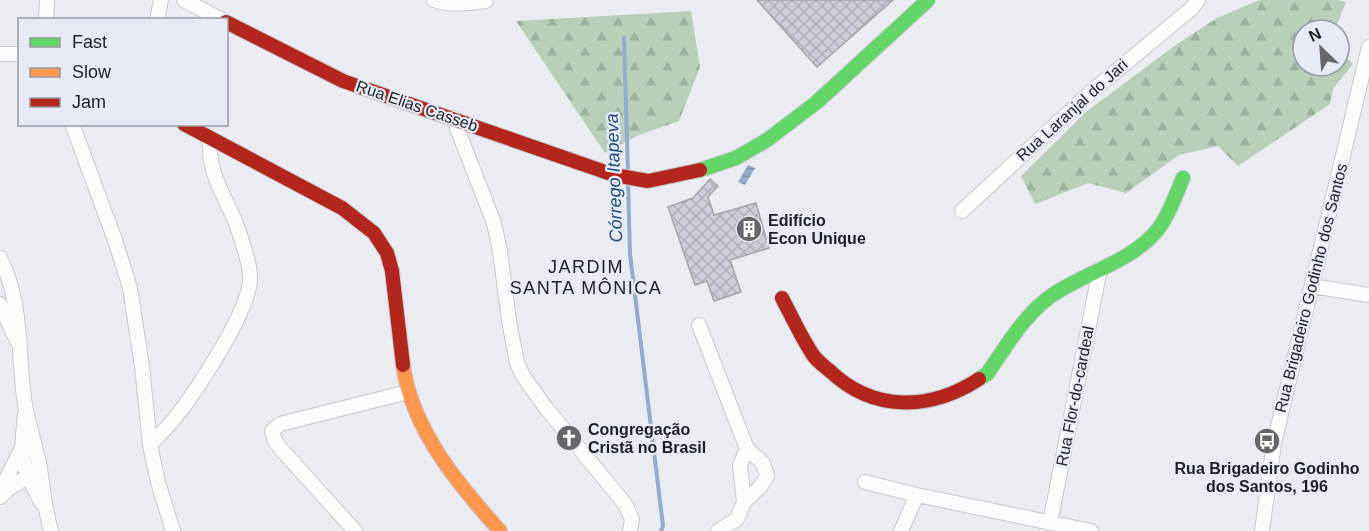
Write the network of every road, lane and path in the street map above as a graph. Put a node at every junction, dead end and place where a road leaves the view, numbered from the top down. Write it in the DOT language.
graph roads {
  1 [pos="47,0"];
  2 [pos="161,0"];
  3 [pos="184,0"];
  4 [pos="434,0"];
  5 [pos="486,0"];
  6 [pos="928,0"];
  7 [pos="1198,0"];
  8 [pos="1186,6"];
  9 [pos="46,18"];
  10 [pos="157,18"];
  11 [pos="218,18"];
  12 [pos="228,23"];
  13 [pos="1369,47"];
  14 [pos="0,54"];
  15 [pos="18,54"];
  16 [pos="453,118"];
  17 [pos="73,126"];
  18 [pos="187,126"];
  19 [pos="210,139"];
  20 [pos="1183,178"];
  21 [pos="962,211"];
  22 [pos="0,258"];
  23 [pos="1100,269"];
  24 [pos="1312,286"];
  25 [pos="7,290"];
  26 [pos="1369,295"];
  27 [pos="782,298"];
  28 [pos="17,307"];
  29 [pos="1,310"];
  30 [pos="699,325"];
  31 [pos="18,346"];
  32 [pos="408,392"];
  33 [pos="26,407"];
  34 [pos="150,445"];
  35 [pos="35,446"];
  36 [pos="21,449"];
  37 [pos="747,449"];
  38 [pos="40,469"];
  39 [pos="28,477"];
  40 [pos="865,482"];
  41 [pos="0,491"];
  42 [pos="917,495"];
  43 [pos="0,497"];
  44 [pos="744,502"];
  45 [pos="46,512"];
  46 [pos="1050,522"];
  47 [pos="740,525"];
  48 [pos="51,531"];
  49 [pos="173,531"];
  50 [pos="355,531"];
  51 [pos="500,531"];
  52 [pos="630,531"];
  53 [pos="718,531"];
  54 [pos="901,531"];
  55 [pos="1091,531"];
  56 [pos="1263,531"];
  1 -- 9 [label="street"];
  2 -- 10 [label="street"];
  3 -- 11 [label="street"];
  4 -- 5 [label="street"];
  6 -- 16 [label="street, Rua Elias Casseb"];
  7 -- 8 [label="street, Rua Laranjal do Jari"];
  8 -- 21 [label="street, Rua Laranjal do Jari"];
  12 -- 16 [label="street, Rua Elias Casseb"];
  13 -- 24 [label="street, Rua Brigadeiro Godinho dos Santos"];
  14 -- 15 [label="street"];
  16 -- 52 [label="street"];
  17 -- 34 [label="street"];
  18 -- 19 [label="street"];
  19 -- 32 [label="street"];
  19 -- 34 [label="street"];
  20 -- 23 [label="street"];
  22 -- 25 [label="street"];
  23 -- 27 [label="street"];
  23 -- 46 [label="street, Rua Flor-do-cardeal"];
  24 -- 26 [label="street"];
  24 -- 56 [label="street, Rua Brigadeiro Godinho dos Santos"];
  25 -- 28 [label="street"];
  28 -- 29 [label="street"];
  28 -- 31 [label="street"];
  29 -- 31 [label="street"];
  30 -- 37 [label="street"];
  31 -- 33 [label="street"];
  32 -- 50 [label="street"];
  32 -- 51 [label="street"];
  33 -- 35 [label="street"];
  33 -- 36 [label="street"];
  34 -- 49 [label="street"];
  35 -- 36 [label="street"];
  35 -- 38 [label="street"];
  36 -- 39 [label="street"];
  36 -- 41 [label="street"];
  37 -- 44 [label="street"];
  37 -- 44 [label="street"];
  38 -- 39 [label="street"];
  38 -- 45 [label="street"];
  39 -- 43 [label="street"];
  39 -- 45 [label="street"];
  40 -- 42 [label="street"];
  42 -- 46 [label="street"];
  42 -- 54 [label="street"];
  44 -- 47 [label="street"];
  45 -- 48 [label="street"];
  46 -- 55 [label="street"];
  47 -- 53 [label="street"];
}
